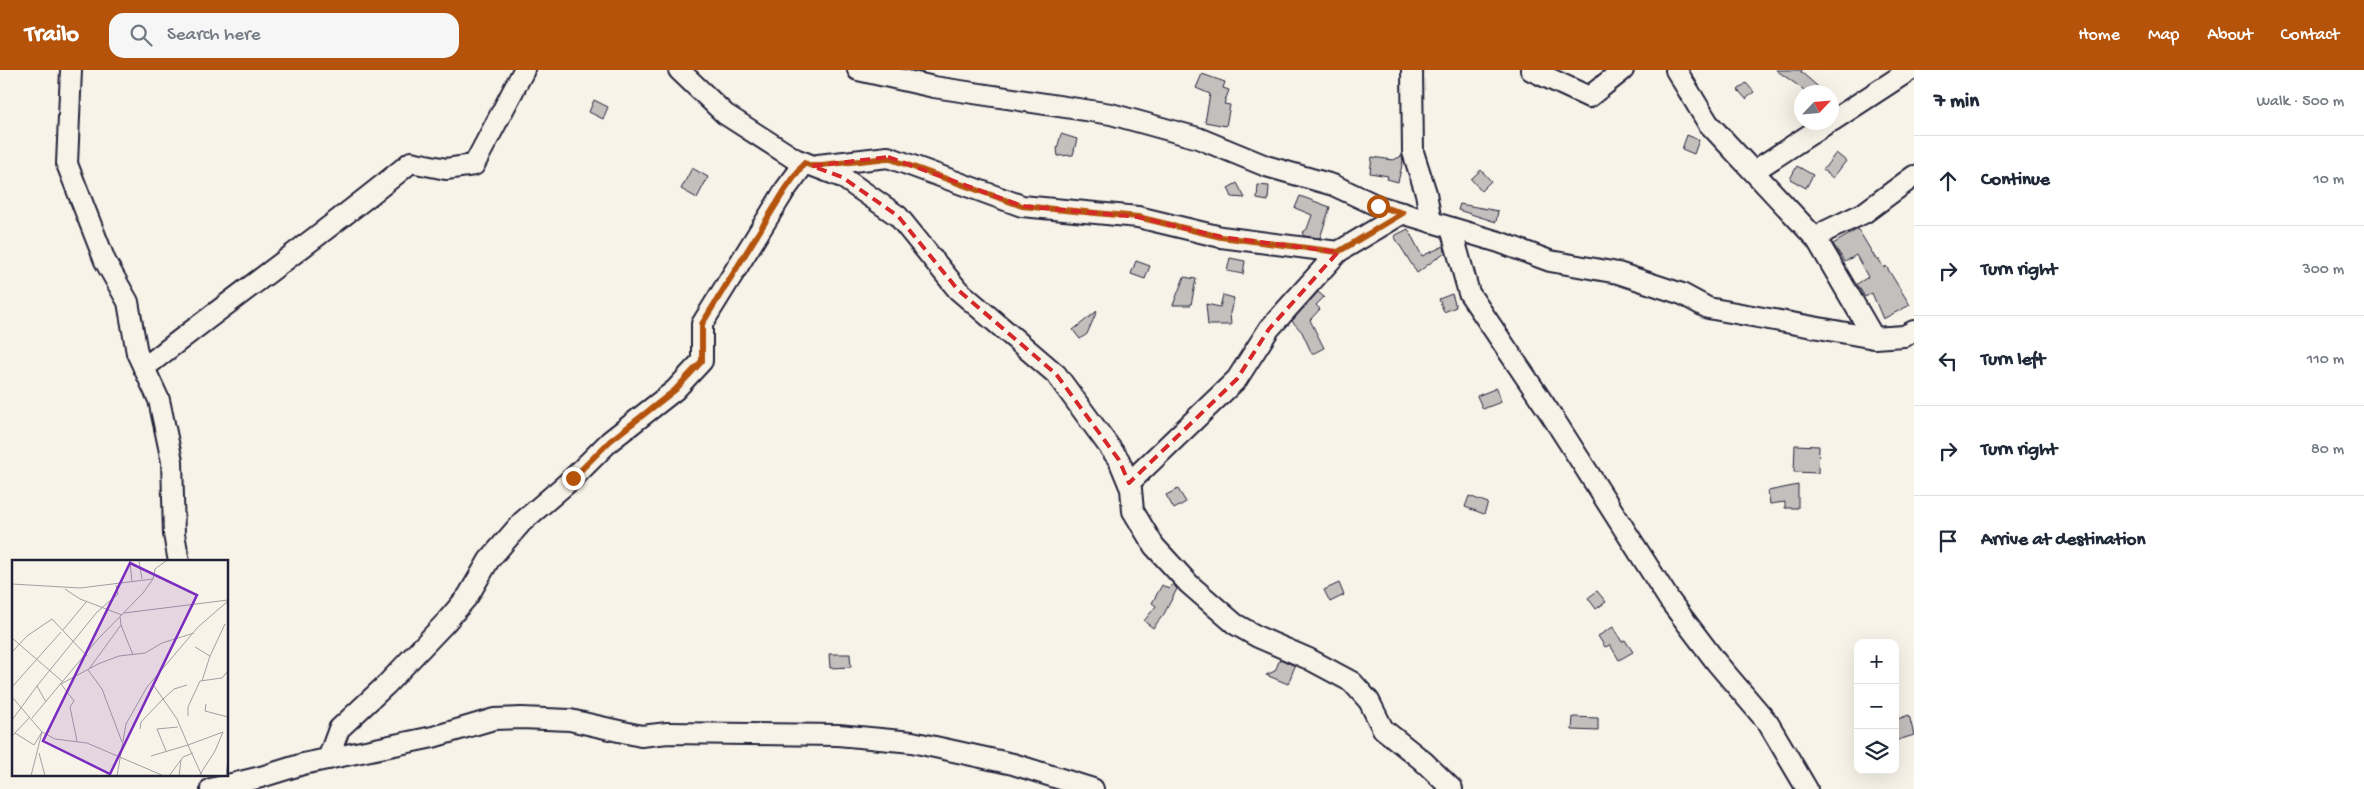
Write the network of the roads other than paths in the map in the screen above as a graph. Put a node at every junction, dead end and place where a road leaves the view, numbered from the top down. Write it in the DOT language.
graph roads {
  1 [pos="71,70"];
  2 [pos="524,70"];
  3 [pos="679,70"];
  4 [pos="858,70"];
  5 [pos="1412,70"];
  6 [pos="1531,70"];
  7 [pos="1623,70"];
  8 [pos="1676,70"];
  9 [pos="1910,70"];
  10 [pos="926,78"];
  11 [pos="1839,116"];
  12 [pos="1818,130"];
  13 [pos="808,164"];
  14 [pos="1754,171"];
  15 [pos="1914,176"];
  16 [pos="1403,213"];
  17 [pos="1431,222"];
  18 [pos="1451,228"];
  19 [pos="1817,240"];
  20 [pos="1338,252"];
  21 [pos="1914,331"];
  22 [pos="1874,338"];
  23 [pos="144,368"];
  24 [pos="1129,483"];
  25 [pos="179,560"];
  26 [pos="328,759"];
  27 [pos="201,776"];
  28 [pos="202,789"];
  29 [pos="211,789"];
  30 [pos="1094,789"];
  31 [pos="1452,789"];
  32 [pos="1807,789"];
  1 -- 23 [label="street"];
  2 -- 23 [label="street"];
  3 -- 13 [label="street"];
  4 -- 10 [label="street"];
  5 -- 17 [label="street"];
  6 -- 7 [label="street"];
  8 -- 14 [label="street"];
  9 -- 11 [label="street"];
  10 -- 16 [label="street"];
  12 -- 14 [label="street"];
  13 -- 20 [label="street"];
  13 -- 24 [label="street"];
  13 -- 26 [label="street"];
  14 -- 19 [label="street"];
  15 -- 19 [label="street"];
  16 -- 17 [label="street"];
  16 -- 20 [label="street"];
  17 -- 18 [label="street"];
  18 -- 22 [label="street"];
  18 -- 32 [label="street"];
  19 -- 22 [label="street"];
  20 -- 24 [label="street"];
  21 -- 22 [label="street"];
  23 -- 25 [label="street"];
  24 -- 31 [label="street"];
  26 -- 29 [label="street"];
  26 -- 30 [label="street"];
  27 -- 28 [label="street"];
}
